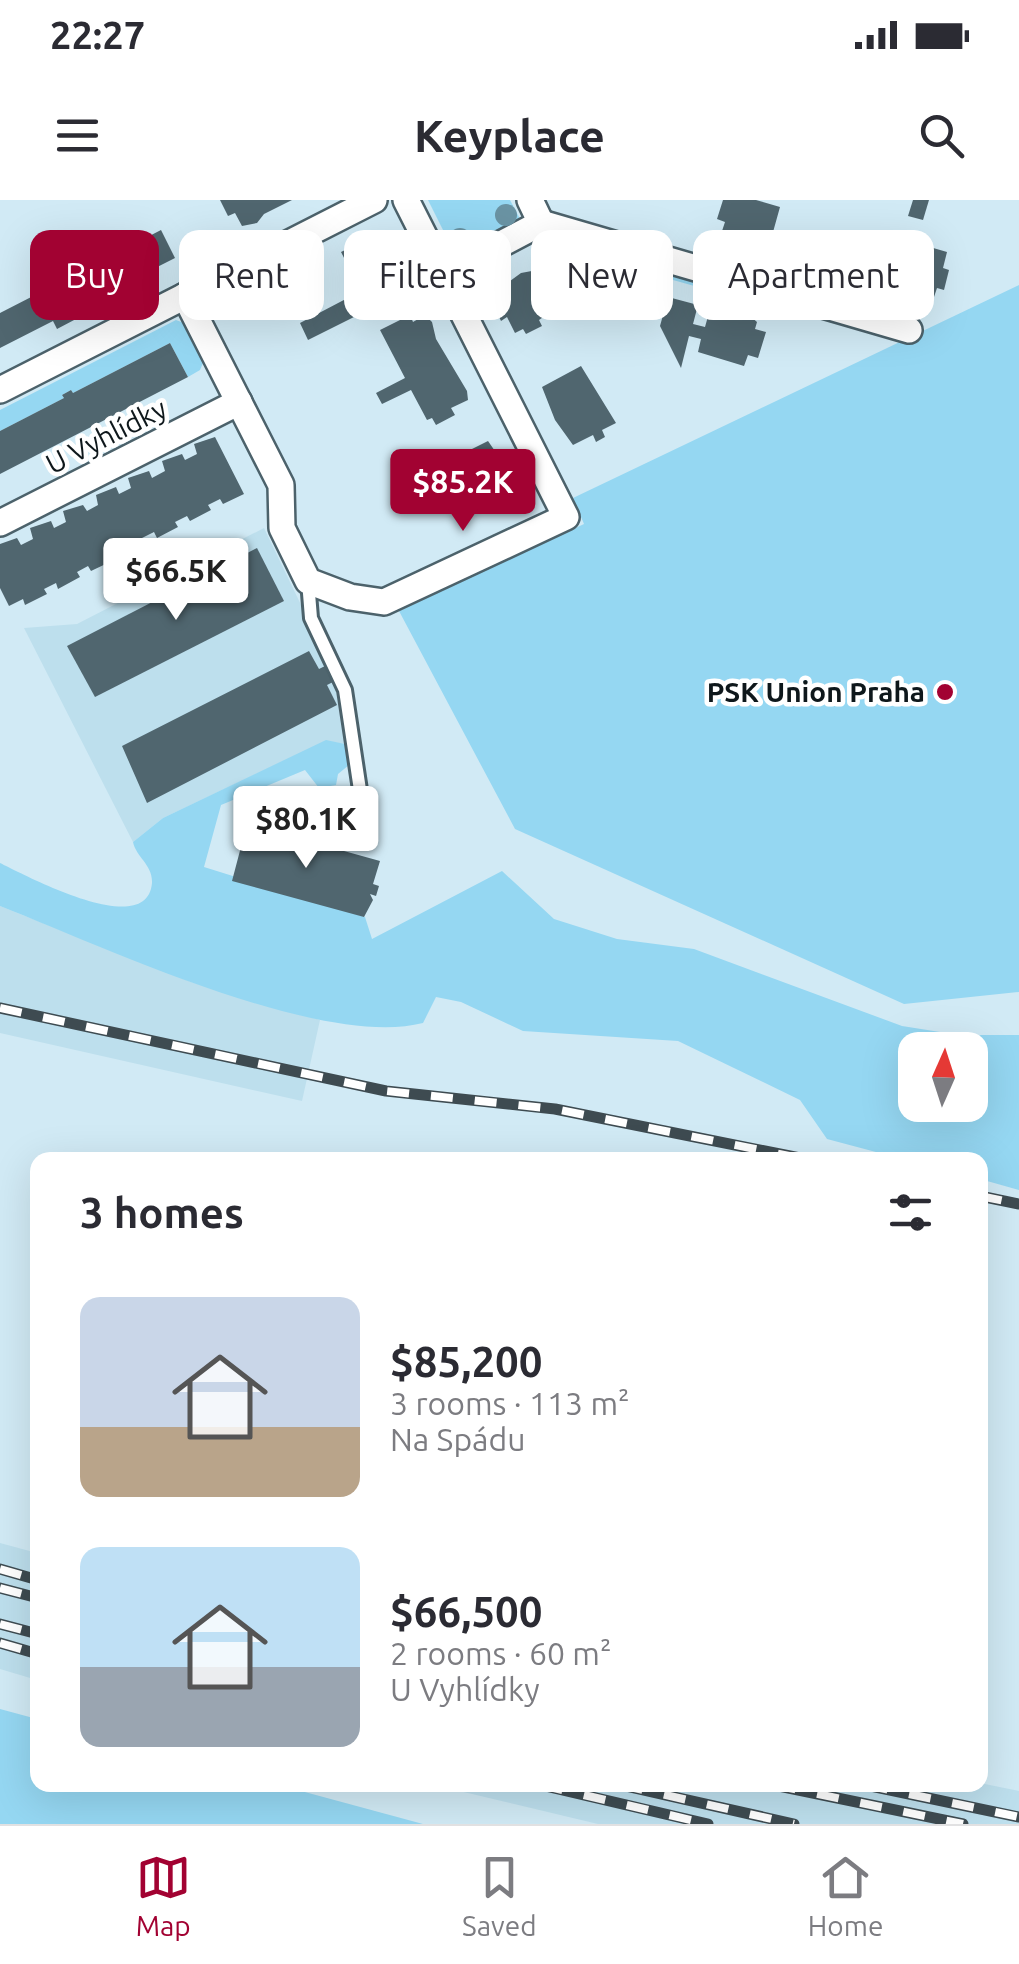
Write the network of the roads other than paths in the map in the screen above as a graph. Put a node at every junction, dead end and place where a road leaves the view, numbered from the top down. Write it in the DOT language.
graph roads {
  1 [pos="374,200"];
  2 [pos="406,200"];
  3 [pos="536,211"];
  4 [pos="315,230"];
  5 [pos="421,230"];
  6 [pos="508,230"];
  7 [pos="179,299"];
  8 [pos="197,320"];
  9 [pos="467,320"];
  10 [pos="909,330"];
  11 [pos="0,390"];
  12 [pos="239,402"];
  13 [pos="0,523"];
  14 [pos="308,581"];
  15 [pos="362,810"];
  1 -- 4 [label="street"];
  2 -- 5 [label="street"];
  3 -- 6 [label="street"];
  3 -- 10 [label="street"];
  7 -- 11 [label="street"];
  8 -- 12 [label="street"];
  9 -- 14 [label="street"];
  12 -- 13 [label="street, U Vyhlídky"];
  12 -- 14 [label="street"];
  14 -- 15 [label="lane"];
}
